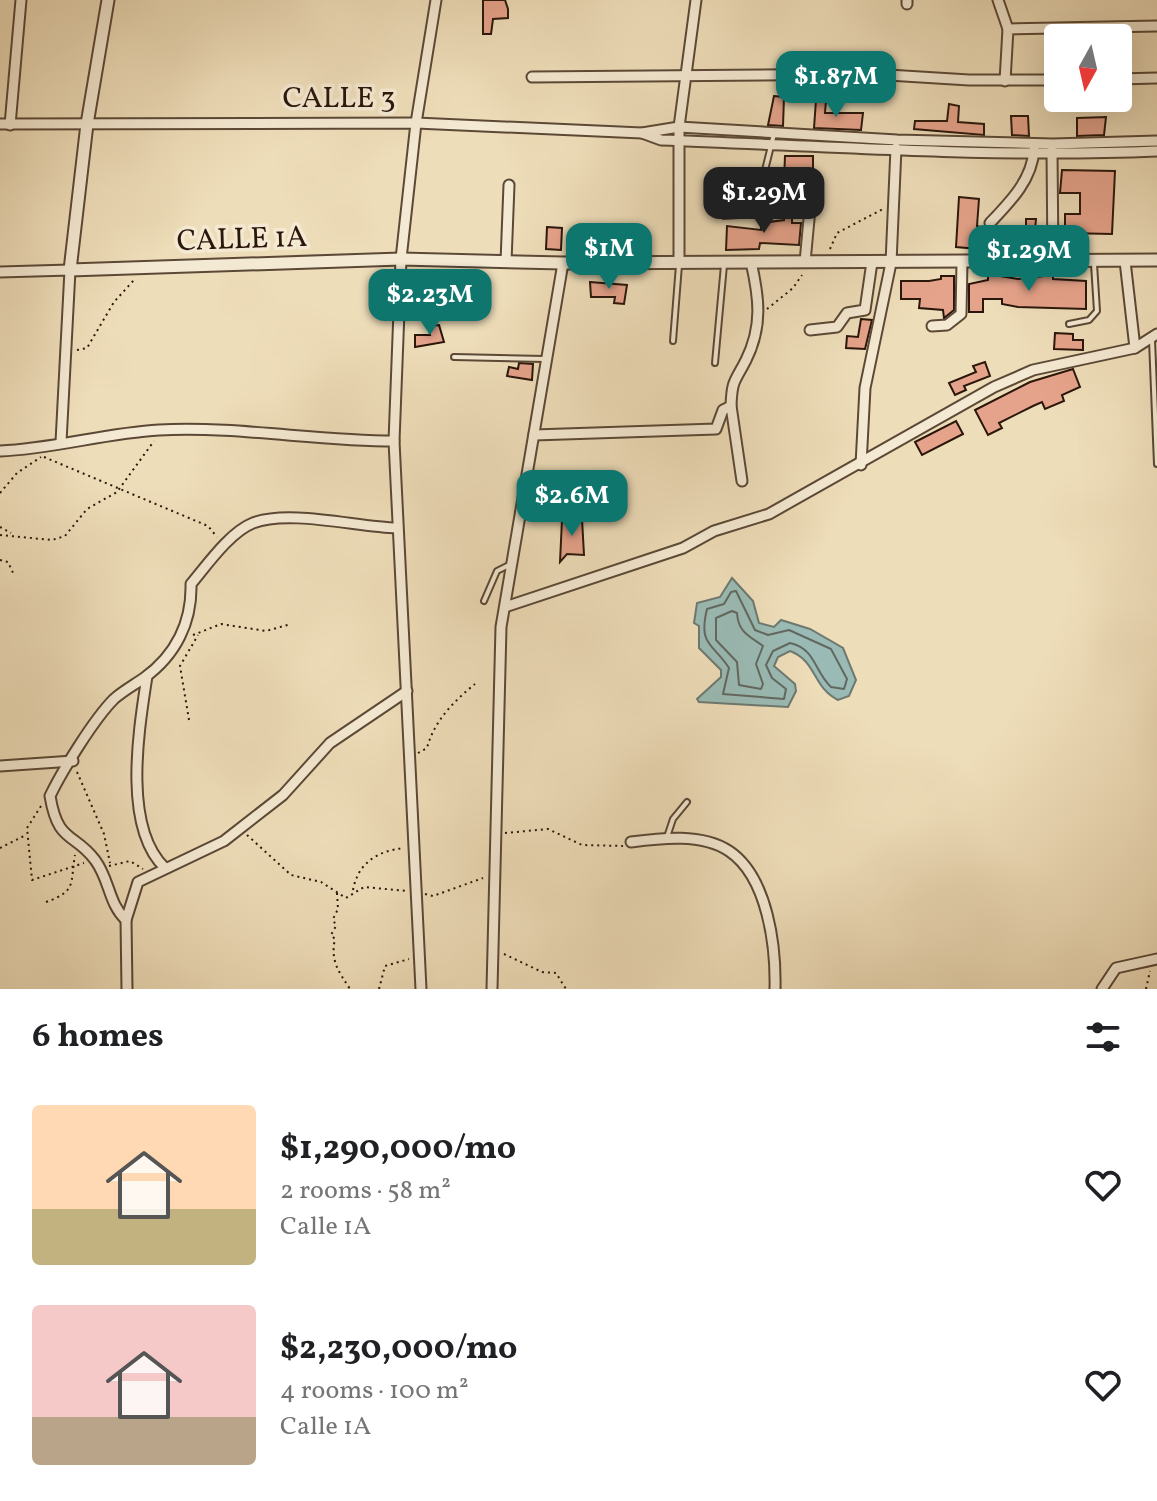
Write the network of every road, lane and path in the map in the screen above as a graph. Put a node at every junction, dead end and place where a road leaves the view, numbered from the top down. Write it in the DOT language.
graph roads {
  1 [pos="21,0"];
  2 [pos="108,0"];
  3 [pos="436,0"];
  4 [pos="696,0"];
  5 [pos="998,0"];
  6 [pos="1157,26"];
  7 [pos="1008,29"];
  8 [pos="687,76"];
  9 [pos="532,77"];
  10 [pos="1157,78"];
  11 [pos="1132,79"];
  12 [pos="1044,80"];
  13 [pos="1005,81"];
  14 [pos="416,123"];
  15 [pos="87,124"];
  16 [pos="5,125"];
  17 [pos="679,127"];
  18 [pos="774,132"];
  19 [pos="642,133"];
  20 [pos="897,140"];
  21 [pos="679,141"];
  22 [pos="1157,141"];
  23 [pos="1034,143"];
  24 [pos="773,144"];
  25 [pos="1053,144"];
  26 [pos="1157,151"];
  27 [pos="896,152"];
  28 [pos="1034,155"];
  29 [pos="1052,156"];
  30 [pos="509,185"];
  31 [pos="812,187"];
  32 [pos="893,211"];
  33 [pos="724,216"];
  34 [pos="990,223"];
  35 [pos="401,259"];
  36 [pos="1157,260"];
  37 [pos="1053,261"];
  38 [pos="1094,261"];
  39 [pos="1125,261"];
  40 [pos="506,262"];
  41 [pos="679,262"];
  42 [pos="724,262"];
  43 [pos="751,262"];
  44 [pos="808,262"];
  45 [pos="872,262"];
  46 [pos="962,262"];
  47 [pos="563,263"];
  48 [pos="891,263"];
  49 [pos="146,268"];
  50 [pos="70,270"];
  51 [pos="0,272"];
  52 [pos="759,314"];
  53 [pos="1069,324"];
  54 [pos="932,326"];
  55 [pos="810,330"];
  56 [pos="1155,335"];
  57 [pos="673,341"];
  58 [pos="1135,348"];
  59 [pos="63,353"];
  60 [pos="454,357"];
  61 [pos="547,359"];
  62 [pos="715,363"];
  63 [pos="731,406"];
  64 [pos="161,430"];
  65 [pos="534,435"];
  66 [pos="394,441"];
  67 [pos="61,442"];
  68 [pos="0,451"];
  69 [pos="38,453"];
  70 [pos="1157,464"];
  71 [pos="861,465"];
  72 [pos="742,481"];
  73 [pos="120,487"];
  74 [pos="0,493"];
  75 [pos="0,527"];
  76 [pos="397,528"];
  77 [pos="12,534"];
  78 [pos="0,535"];
  79 [pos="223,549"];
  80 [pos="0,560"];
  81 [pos="513,563"];
  82 [pos="14,575"];
  83 [pos="484,601"];
  84 [pos="505,607"];
  85 [pos="291,624"];
  86 [pos="185,630"];
  87 [pos="198,634"];
  88 [pos="147,676"];
  89 [pos="475,684"];
  90 [pos="407,691"];
  91 [pos="189,720"];
  92 [pos="410,758"];
  93 [pos="73,761"];
  94 [pos="0,766"];
  95 [pos="50,796"];
  96 [pos="687,802"];
  97 [pos="241,829"];
  98 [pos="27,835"];
  99 [pos="495,835"];
  100 [pos="666,840"];
  101 [pos="631,842"];
  102 [pos="77,846"];
  103 [pos="0,848"];
  104 [pos="413,851"];
  105 [pos="94,858"];
  106 [pos="110,865"];
  107 [pos="73,866"];
  108 [pos="165,868"];
  109 [pos="101,870"];
  110 [pos="495,872"];
  111 [pos="148,875"];
  112 [pos="337,891"];
  113 [pos="352,891"];
  114 [pos="415,892"];
  115 [pos="46,902"];
  116 [pos="126,920"];
  117 [pos="493,948"];
  118 [pos="419,950"];
  119 [pos="1154,960"];
  120 [pos="127,989"];
  121 [pos="350,989"];
  122 [pos="379,989"];
  123 [pos="421,989"];
  124 [pos="492,989"];
  125 [pos="566,989"];
  126 [pos="775,989"];
  127 [pos="1102,989"];
  128 [pos="1146,989"];
  1 -- 16 [label="street"];
  2 -- 15 [label="street"];
  3 -- 14 [label="street"];
  4 -- 8 [label="street"];
  5 -- 7 [label="street"];
  6 -- 7 [label="street"];
  7 -- 13 [label="street"];
  8 -- 9 [label="street"];
  8 -- 13 [label="street"];
  8 -- 17 [label="street"];
  10 -- 11 [label="street"];
  12 -- 13 [label="street"];
  14 -- 15 [label="street, CALLE 3"];
  14 -- 19 [label="street, CALLE 3"];
  14 -- 35 [label="street"];
  15 -- 16 [label="street, CALLE 3"];
  15 -- 50 [label="street"];
  17 -- 18 [label="street, CALLE 3"];
  17 -- 19 [label="street, CALLE 3"];
  17 -- 21 [label="street"];
  18 -- 20 [label="street, CALLE 3"];
  18 -- 24 [label="lane"];
  19 -- 21 [label="street, CALLE 3"];
  20 -- 23 [label="street, CALLE 3"];
  20 -- 27 [label="street"];
  21 -- 24 [label="street, CALLE 3"];
  21 -- 41 [label="street"];
  22 -- 25 [label="street, CALLE 3"];
  23 -- 25 [label="street, CALLE 3"];
  23 -- 28 [label="street"];
  24 -- 27 [label="street, CALLE 3"];
  24 -- 33 [label="lane"];
  25 -- 29 [label="street"];
  26 -- 29 [label="street, CALLE 3"];
  27 -- 28 [label="street, CALLE 3"];
  27 -- 32 [label="street"];
  28 -- 29 [label="street, CALLE 3"];
  28 -- 34 [label="street"];
  29 -- 37 [label="street"];
  30 -- 40 [label="street"];
  31 -- 44 [label="street"];
  32 -- 44 [label="path"];
  32 -- 48 [label="street"];
  35 -- 40 [label="street, CALLE 1A"];
  35 -- 49 [label="street, CALLE 1A"];
  35 -- 66 [label="street"];
  36 -- 39 [label="street, CALLE 1A"];
  37 -- 38 [label="street, CALLE 1A"];
  37 -- 46 [label="street, CALLE 1A"];
  38 -- 39 [label="street, CALLE 1A"];
  38 -- 53 [label="lane"];
  39 -- 58 [label="street"];
  40 -- 47 [label="street, CALLE 1A"];
  41 -- 42 [label="street, CALLE 1A"];
  41 -- 47 [label="street, CALLE 1A"];
  41 -- 57 [label="lane"];
  42 -- 43 [label="street, CALLE 1A"];
  42 -- 62 [label="lane"];
  43 -- 44 [label="street, CALLE 1A"];
  43 -- 52 [label="street"];
  44 -- 45 [label="street, CALLE 1A"];
  44 -- 52 [label="path"];
  45 -- 48 [label="street, CALLE 1A"];
  45 -- 55 [label="street"];
  46 -- 48 [label="street, CALLE 1A"];
  46 -- 54 [label="street"];
  47 -- 61 [label="street"];
  48 -- 71 [label="street"];
  49 -- 50 [label="street, CALLE 1A"];
  49 -- 59 [label="path"];
  50 -- 51 [label="street, CALLE 1A"];
  50 -- 59 [label="street"];
  52 -- 63 [label="street"];
  56 -- 58 [label="street"];
  56 -- 70 [label="lane"];
  58 -- 71 [label="street"];
  59 -- 67 [label="street"];
  60 -- 61 [label="lane"];
  61 -- 65 [label="street"];
  63 -- 65 [label="street"];
  63 -- 72 [label="street"];
  64 -- 66 [label="street"];
  64 -- 67 [label="street"];
  64 -- 73 [label="path"];
  65 -- 81 [label="street"];
  66 -- 76 [label="street"];
  67 -- 69 [label="street"];
  68 -- 69 [label="street"];
  69 -- 73 [label="path"];
  69 -- 74 [label="path"];
  71 -- 84 [label="street"];
  73 -- 77 [label="path"];
  73 -- 79 [label="path"];
  75 -- 77 [label="path"];
  76 -- 79 [label="street"];
  76 -- 90 [label="street"];
  77 -- 78 [label="path"];
  79 -- 86 [label="street"];
  80 -- 82 [label="path"];
  81 -- 83 [label="lane"];
  81 -- 84 [label="street"];
  84 -- 99 [label="street"];
  85 -- 87 [label="path"];
  86 -- 87 [label="path"];
  86 -- 88 [label="street"];
  87 -- 91 [label="path"];
  88 -- 93 [label="street"];
  88 -- 108 [label="street"];
  89 -- 92 [label="path"];
  90 -- 92 [label="street"];
  90 -- 97 [label="street"];
  92 -- 104 [label="street"];
  93 -- 94 [label="street"];
  93 -- 95 [label="street"];
  93 -- 106 [label="path"];
  95 -- 98 [label="path"];
  95 -- 102 [label="street"];
  96 -- 100 [label="lane"];
  97 -- 108 [label="street"];
  97 -- 112 [label="path"];
  98 -- 103 [label="path"];
  98 -- 107 [label="path"];
  99 -- 101 [label="path"];
  99 -- 110 [label="street"];
  100 -- 101 [label="street"];
  100 -- 126 [label="street"];
  102 -- 105 [label="street"];
  102 -- 107 [label="path"];
  104 -- 113 [label="path"];
  104 -- 114 [label="street"];
  105 -- 107 [label="path"];
  105 -- 109 [label="street"];
  106 -- 109 [label="path"];
  106 -- 111 [label="path"];
  107 -- 115 [label="path"];
  108 -- 111 [label="street"];
  109 -- 116 [label="street"];
  110 -- 114 [label="path"];
  110 -- 117 [label="street"];
  111 -- 116 [label="street"];
  112 -- 113 [label="path"];
  112 -- 121 [label="path"];
  113 -- 114 [label="path"];
  114 -- 118 [label="street"];
  116 -- 120 [label="street"];
  117 -- 124 [label="street"];
  117 -- 125 [label="path"];
  118 -- 122 [label="path"];
  118 -- 123 [label="street"];
  119 -- 127 [label="street"];
  119 -- 128 [label="path"];
}
